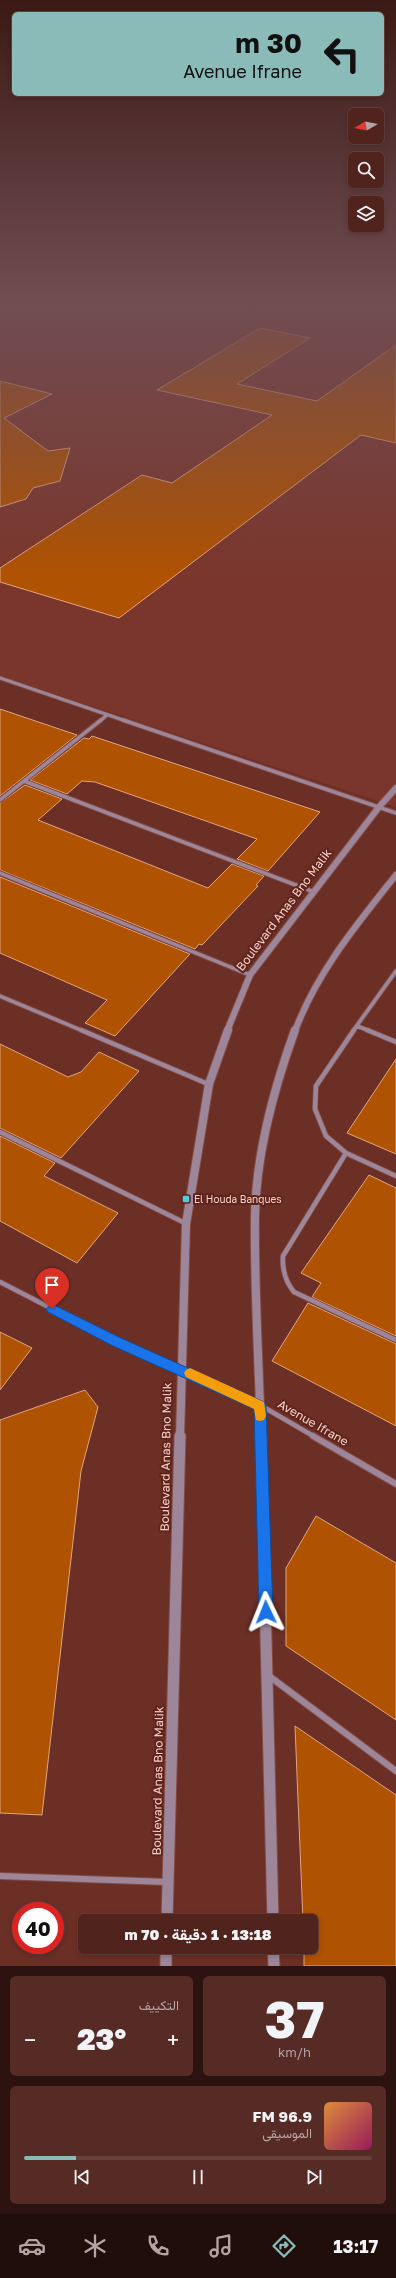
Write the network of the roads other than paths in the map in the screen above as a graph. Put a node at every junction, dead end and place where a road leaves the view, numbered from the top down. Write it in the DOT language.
graph roads {
  1 [pos="0,678"];
  2 [pos="107,716"];
  3 [pos="24,781"];
  4 [pos="396,788"];
  5 [pos="0,800"];
  6 [pos="379,807"];
  7 [pos="396,813"];
  8 [pos="0,873"];
  9 [pos="396,874"];
  10 [pos="314,892"];
  11 [pos="396,971"];
  12 [pos="250,975"];
  13 [pos="0,996"];
  14 [pos="357,1026"];
  15 [pos="396,1042"];
  16 [pos="209,1084"];
  17 [pos="0,1132"];
  18 [pos="346,1153"];
  19 [pos="396,1176"];
  20 [pos="186,1224"];
  21 [pos="0,1282"];
  22 [pos="396,1340"];
  23 [pos="182,1370"];
  24 [pos="260,1405"];
  25 [pos="396,1484"];
  26 [pos="268,1676"];
  27 [pos="396,1771"];
  28 [pos="0,1876"];
  29 [pos="169,1882"];
  30 [pos="168,1914"];
  31 [pos="273,1914"];
  32 [pos="166,1954"];
  33 [pos="274,1954"];
  34 [pos="166,1966"];
  35 [pos="274,1966"];
  1 -- 2 [label="street"];
  2 -- 3 [label="street"];
  2 -- 6 [label="street"];
  3 -- 5 [label="street"];
  3 -- 10 [label="street"];
  4 -- 6 [label="street, Boulevard Anas Bno Malik"];
  6 -- 7 [label="street"];
  6 -- 10 [label="street, Boulevard Anas Bno Malik"];
  8 -- 12 [label="street"];
  9 -- 24 [label="street"];
  10 -- 12 [label="street, Boulevard Anas Bno Malik"];
  11 -- 14 [label="street"];
  12 -- 16 [label="street, Boulevard Anas Bno Malik"];
  13 -- 16 [label="street"];
  14 -- 15 [label="street"];
  14 -- 18 [label="street"];
  16 -- 20 [label="street, Boulevard Anas Bno Malik"];
  17 -- 20 [label="street"];
  18 -- 19 [label="street"];
  18 -- 22 [label="street"];
  20 -- 23 [label="street, Boulevard Anas Bno Malik"];
  21 -- 23 [label="street, Avenue Ifrane"];
  23 -- 24 [label="street, Avenue Ifrane"];
  23 -- 29 [label="street, Boulevard Anas Bno Malik"];
  24 -- 25 [label="street, Avenue Ifrane"];
  24 -- 26 [label="street"];
  26 -- 27 [label="street"];
  26 -- 31 [label="street"];
  28 -- 29 [label="street"];
  29 -- 30 [label="street, Boulevard Anas Bno Malik"];
  32 -- 34 [label="street"];
  33 -- 35 [label="street"];
}
